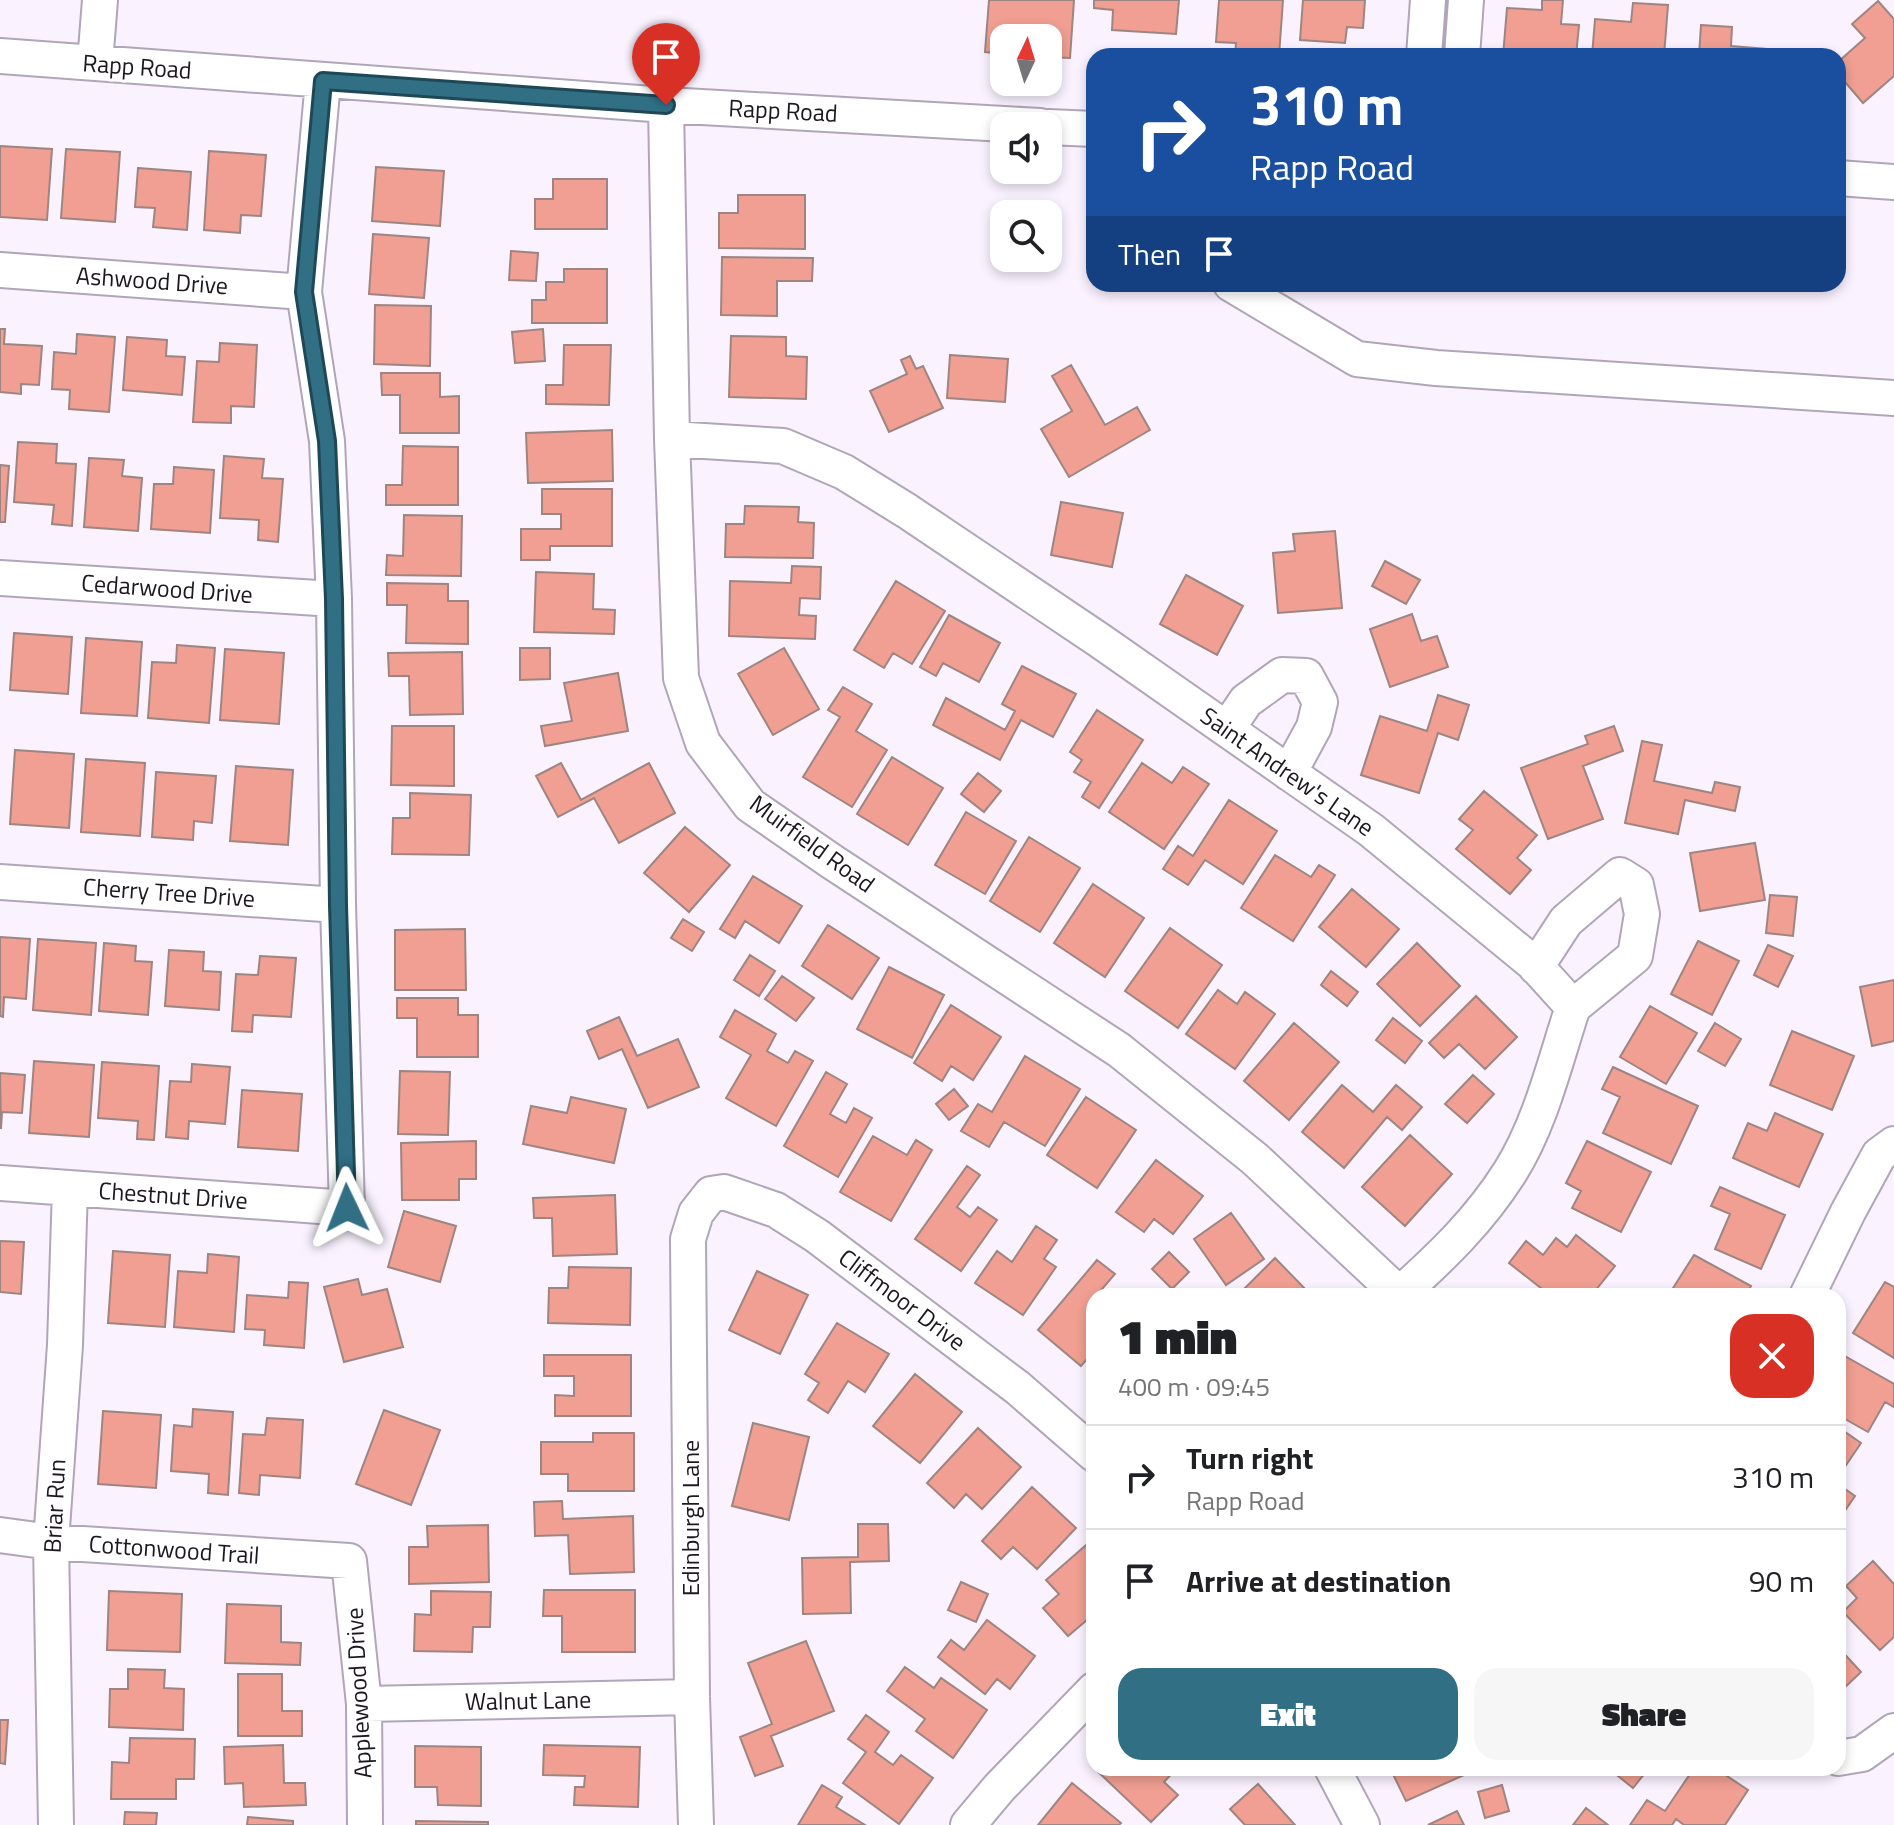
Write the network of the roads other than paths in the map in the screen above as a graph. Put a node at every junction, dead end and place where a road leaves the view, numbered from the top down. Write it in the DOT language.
graph roads {
  1 [pos="100,0"];
  2 [pos="1428,0"];
  3 [pos="1466,0"];
  4 [pos="1425,48"];
  5 [pos="1463,48"];
  6 [pos="0,56"];
  7 [pos="95,63"];
  8 [pos="323,81"];
  9 [pos="666,105"];
  10 [pos="990,123"];
  11 [pos="1062,128"];
  12 [pos="1086,129"];
  13 [pos="1846,179"];
  14 [pos="1894,182"];
  15 [pos="0,270"];
  16 [pos="304,292"];
  17 [pos="1244,292"];
  18 [pos="1894,398"];
  19 [pos="672,439"];
  20 [pos="0,578"];
  21 [pos="334,599"];
  22 [pos="1227,729"];
  23 [pos="1289,773"];
  24 [pos="0,882"];
  25 [pos="338,905"];
  26 [pos="1536,967"];
  27 [pos="1573,1007"];
  28 [pos="1894,1144"];
  29 [pos="0,1183"];
  30 [pos="70,1188"];
  31 [pos="696,1213"];
  32 [pos="1393,1288"];
  33 [pos="1408,1288"];
  34 [pos="1811,1288"];
  35 [pos="1086,1447"];
  36 [pos="0,1535"];
  37 [pos="51,1542"];
  38 [pos="349,1561"];
  39 [pos="692,1697"];
  40 [pos="1086,1698"];
  41 [pos="364,1704"];
  42 [pos="1894,1731"];
  43 [pos="1846,1757"];
  44 [pos="1336,1776"];
  45 [pos="56,1825"];
  46 [pos="365,1825"];
  47 [pos="696,1825"];
  48 [pos="968,1825"];
  49 [pos="1362,1825"];
  1 -- 7 [label="street"];
  2 -- 4 [label="street"];
  3 -- 5 [label="street"];
  6 -- 7 [label="street, Rapp Road"];
  7 -- 8 [label="street, Rapp Road"];
  8 -- 9 [label="street, Rapp Road"];
  8 -- 16 [label="street"];
  9 -- 10 [label="street, Rapp Road"];
  9 -- 19 [label="street, Muirfield Road"];
  11 -- 12 [label="street"];
  13 -- 14 [label="street"];
  15 -- 16 [label="street, Ashwood Drive"];
  16 -- 21 [label="street"];
  17 -- 18 [label="street"];
  19 -- 22 [label="street, Saint Andrew's Lane"];
  19 -- 32 [label="street, Muirfield Road"];
  20 -- 21 [label="street, Cedarwood Drive"];
  21 -- 25 [label="street"];
  22 -- 23 [label="street, Saint Andrew's Lane"];
  22 -- 23 [label="street"];
  23 -- 26 [label="street, Saint Andrew's Lane"];
  24 -- 25 [label="street, Cherry Tree Drive"];
  25 -- 30 [label="street, Chestnut Drive"];
  26 -- 27 [label="street, Saint Andrew's Lane"];
  26 -- 27 [label="street"];
  27 -- 33 [label="street"];
  28 -- 34 [label="street"];
  29 -- 30 [label="street, Chestnut Drive"];
  30 -- 37 [label="street, Briar Run"];
  31 -- 35 [label="street, Cliffmoor Drive"];
  31 -- 39 [label="street, Edinburgh Lane"];
  36 -- 37 [label="street, Cottonwood Trail"];
  37 -- 38 [label="street, Cottonwood Trail"];
  37 -- 45 [label="street, Briar Run"];
  38 -- 41 [label="street, Applewood Drive"];
  39 -- 41 [label="street, Walnut Lane"];
  39 -- 47 [label="street, Edinburgh Lane"];
  40 -- 48 [label="street"];
  41 -- 46 [label="street, Applewood Drive"];
  42 -- 43 [label="street"];
  44 -- 49 [label="street"];
}
